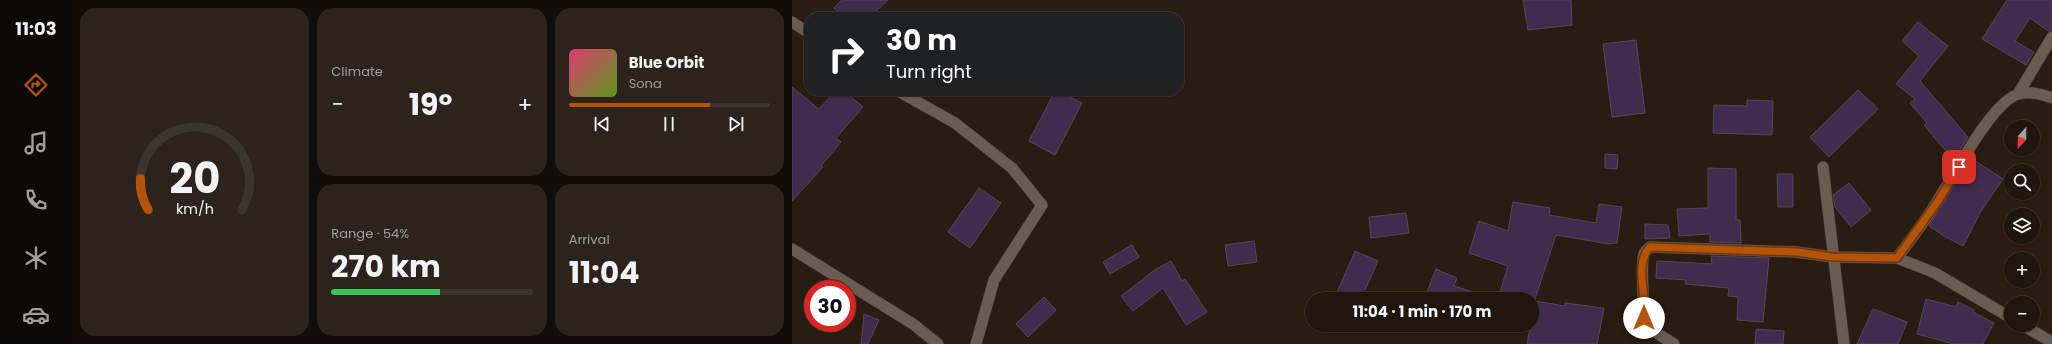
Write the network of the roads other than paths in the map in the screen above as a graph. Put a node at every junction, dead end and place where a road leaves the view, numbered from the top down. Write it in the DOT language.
graph roads {
  1 [pos="792,22"];
  2 [pos="804,30"];
  3 [pos="2052,37"];
  4 [pos="2018,94"];
  5 [pos="907,96"];
  6 [pos="2052,98"];
  7 [pos="1824,167"];
  8 [pos="792,249"];
  9 [pos="1832,257"];
  10 [pos="1897,258"];
  11 [pos="2004,314"];
  12 [pos="2034,332"];
  13 [pos="2052,342"];
  14 [pos="938,344"];
  15 [pos="976,344"];
  16 [pos="1674,344"];
  17 [pos="1844,344"];
  1 -- 2 [label="street"];
  3 -- 4 [label="street"];
  4 -- 6 [label="street"];
  4 -- 10 [label="street"];
  5 -- 15 [label="street"];
  7 -- 9 [label="street"];
  8 -- 14 [label="street"];
  9 -- 10 [label="street"];
  9 -- 16 [label="street"];
  9 -- 17 [label="street"];
  10 -- 11 [label="street"];
  12 -- 13 [label="street"];
}
